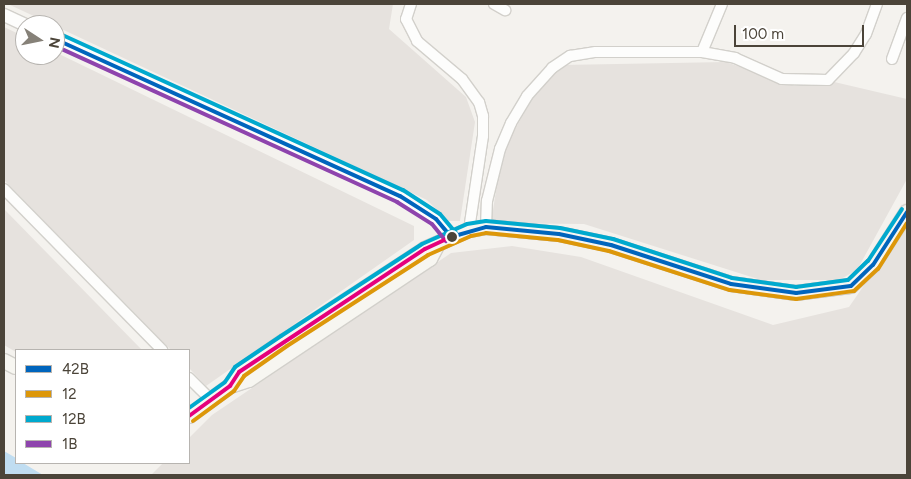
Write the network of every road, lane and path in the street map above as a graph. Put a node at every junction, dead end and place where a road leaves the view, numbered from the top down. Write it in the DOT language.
graph roads {
  1 [pos="411,4"];
  2 [pos="494,4"];
  3 [pos="722,4"];
  4 [pos="877,4"];
  5 [pos="504,10"];
  6 [pos="907,18"];
  7 [pos="65,44"];
  8 [pos="702,52"];
  9 [pos="892,59"];
  10 [pos="4,189"];
  11 [pos="907,212"];
  12 [pos="486,227"];
  13 [pos="469,230"];
  14 [pos="451,237"];
  15 [pos="161,349"];
  16 [pos="190,379"];
  17 [pos="212,401"];
  18 [pos="190,415"];
  1 -- 13 [label="street"];
  2 -- 5 [label="street"];
  3 -- 8 [label="street"];
  4 -- 8 [label="street"];
  6 -- 9 [label="street"];
  7 -- 14 [label="street"];
  8 -- 12 [label="street"];
  10 -- 15 [label="street"];
  11 -- 12 [label="main road"];
  12 -- 13 [label="main road"];
  13 -- 14 [label="main road"];
  14 -- 17 [label="main road"];
  16 -- 17 [label="street"];
  17 -- 18 [label="main road"];
}
